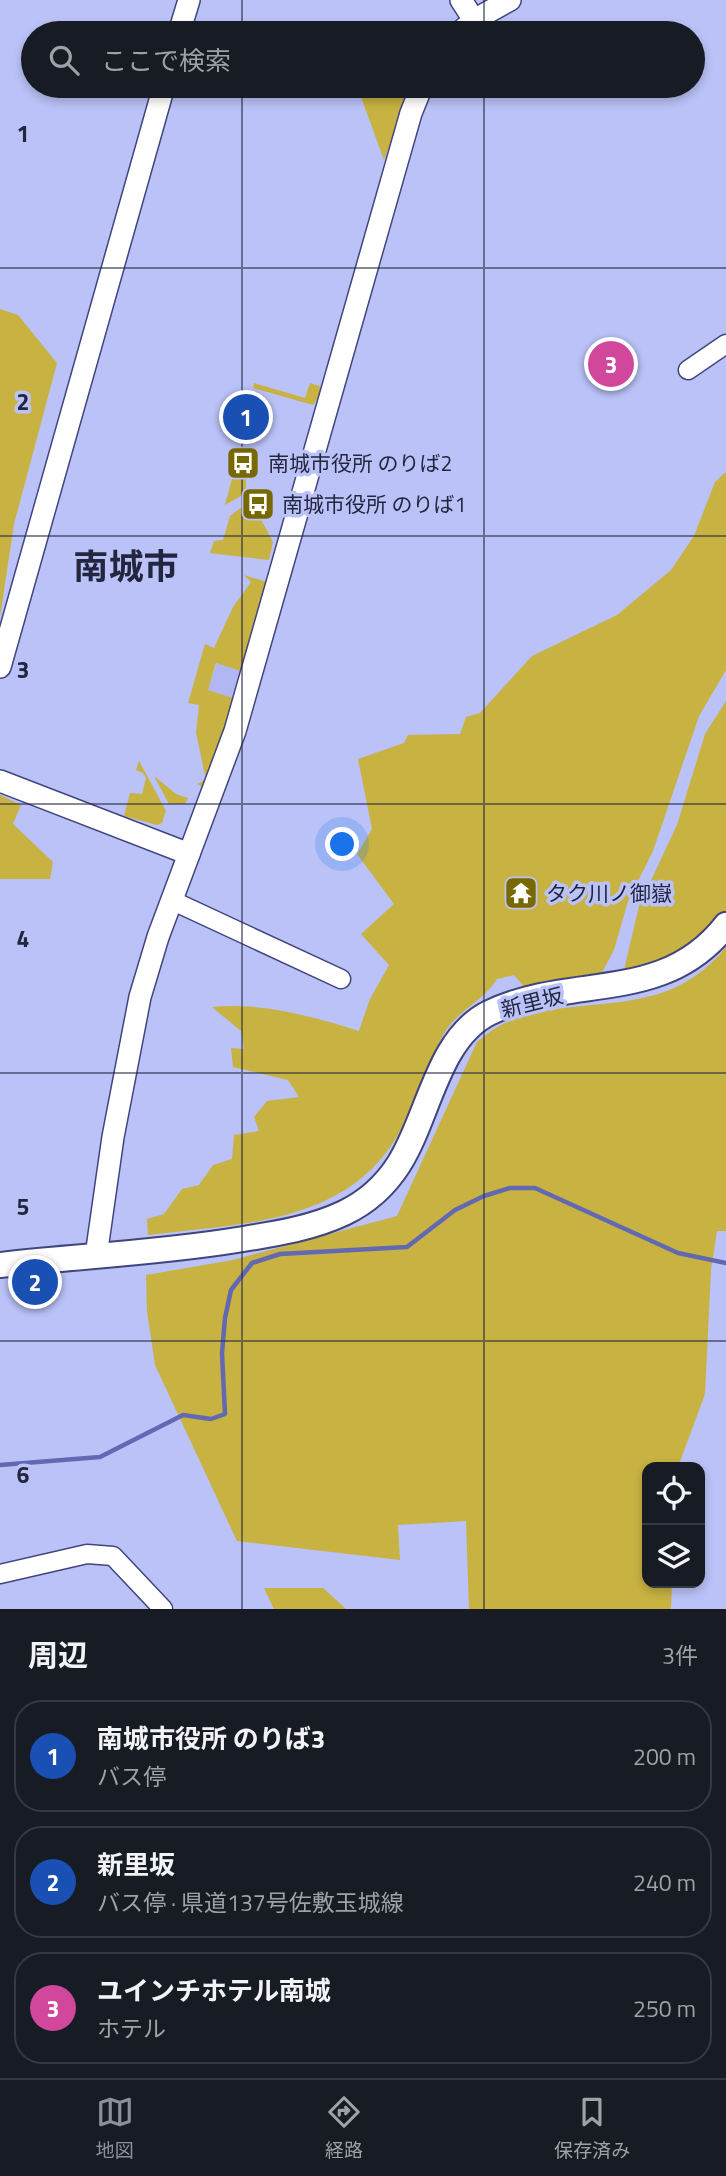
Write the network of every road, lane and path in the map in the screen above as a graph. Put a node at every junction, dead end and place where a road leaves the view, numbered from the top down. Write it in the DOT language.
graph roads {
  1 [pos="189,0"];
  2 [pos="461,0"];
  3 [pos="510,0"];
  4 [pos="183,21"];
  5 [pos="465,21"];
  6 [pos="476,21"];
  7 [pos="161,98"];
  8 [pos="417,98"];
  9 [pos="726,344"];
  10 [pos="688,370"];
  11 [pos="0,667"];
  12 [pos="0,781"];
  13 [pos="189,854"];
  14 [pos="172,900"];
  15 [pos="726,925"];
  16 [pos="341,979"];
  17 [pos="96,1256"];
  18 [pos="0,1265"];
  19 [pos="0,1574"];
  20 [pos="163,1609"];
  1 -- 4 [label="street"];
  2 -- 5 [label="street"];
  3 -- 6 [label="street"];
  7 -- 11 [label="street"];
  8 -- 13 [label="street"];
  9 -- 10 [label="street"];
  12 -- 13 [label="street"];
  13 -- 14 [label="street"];
  14 -- 16 [label="street"];
  14 -- 17 [label="street"];
  15 -- 17 [label="main road, 新里坂"];
  17 -- 18 [label="main road, 新里坂"];
  19 -- 20 [label="street"];
}
